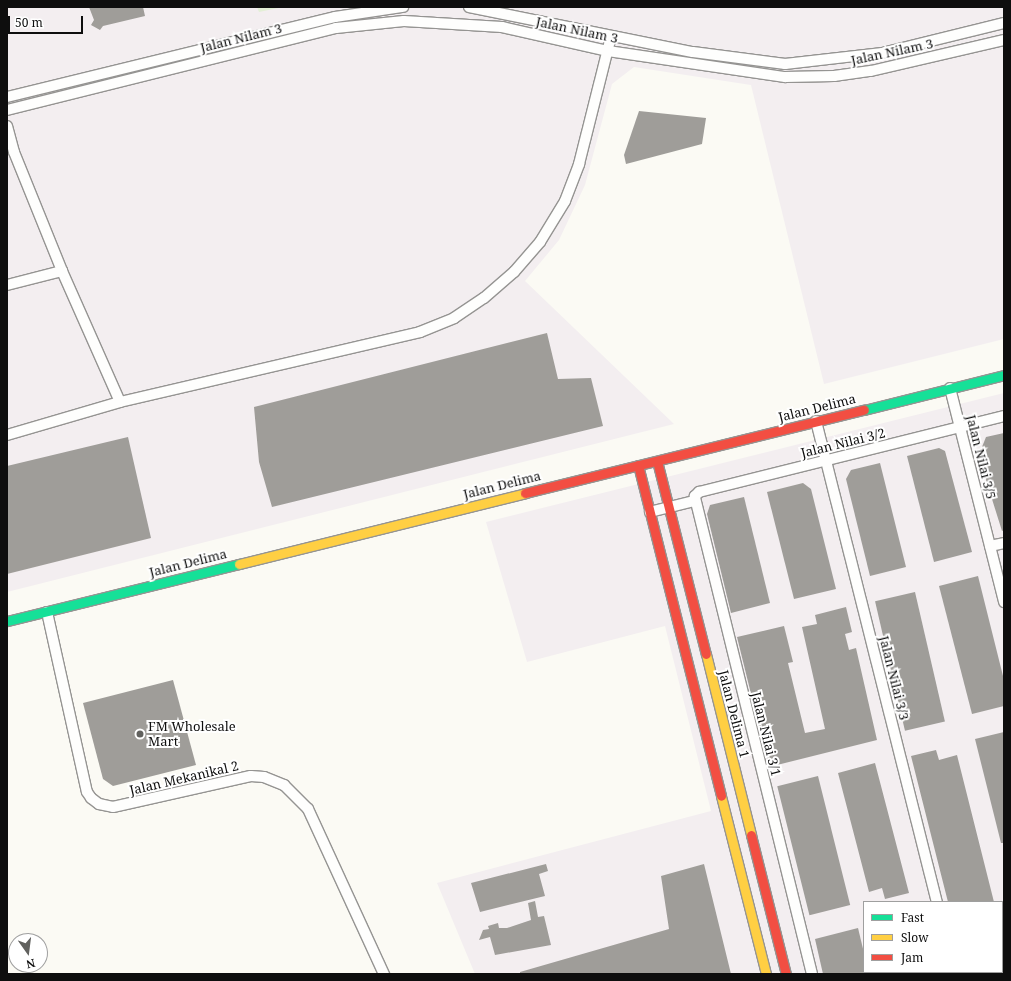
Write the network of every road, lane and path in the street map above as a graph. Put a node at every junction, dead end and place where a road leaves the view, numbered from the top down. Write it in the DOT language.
graph roads {
  1 [pos="403,7"];
  2 [pos="469,7"];
  3 [pos="1004,23"];
  4 [pos="611,37"];
  5 [pos="1004,40"];
  6 [pos="608,50"];
  7 [pos="7,97"];
  8 [pos="7,110"];
  9 [pos="7,126"];
  10 [pos="8,140"];
  11 [pos="62,271"];
  12 [pos="7,285"];
  13 [pos="1004,375"];
  14 [pos="950,388"];
  15 [pos="120,402"];
  16 [pos="1004,416"];
  17 [pos="816,421"];
  18 [pos="960,427"];
  19 [pos="7,434"];
  20 [pos="657,460"];
  21 [pos="826,461"];
  22 [pos="638,465"];
  23 [pos="694,501"];
  24 [pos="668,507"];
  25 [pos="650,512"];
  26 [pos="1004,543"];
  27 [pos="990,546"];
  28 [pos="1004,602"];
  29 [pos="47,612"];
  30 [pos="7,622"];
  31 [pos="937,901"];
  32 [pos="384,974"];
  33 [pos="766,974"];
  34 [pos="786,974"];
  35 [pos="812,974"];
  1 -- 7 [label="street, Jalan Nilam 3"];
  2 -- 4 [label="street, Jalan Nilam 3"];
  3 -- 4 [label="street, Jalan Nilam 3"];
  4 -- 6 [label="street"];
  5 -- 6 [label="street, Jalan Nilam 3"];
  6 -- 8 [label="street, Jalan Nilam 3"];
  6 -- 15 [label="street"];
  9 -- 10 [label="street"];
  10 -- 11 [label="street"];
  11 -- 12 [label="street"];
  11 -- 15 [label="street"];
  13 -- 14 [label="street, Jalan Delima"];
  14 -- 17 [label="street, Jalan Delima"];
  14 -- 18 [label="street, Jalan Nilai 3/5"];
  15 -- 19 [label="street"];
  16 -- 18 [label="street, Jalan Nilai 3/2"];
  17 -- 20 [label="street, Jalan Delima"];
  17 -- 21 [label="street, Jalan Nilai 3/3"];
  18 -- 21 [label="street, Jalan Nilai 3/2"];
  18 -- 27 [label="street, Jalan Nilai 3/5"];
  20 -- 22 [label="street, Jalan Delima"];
  20 -- 24 [label="street, Jalan Delima 1"];
  21 -- 23 [label="street, Jalan Nilai 3/2"];
  21 -- 31 [label="street, Jalan Nilai 3/3"];
  22 -- 25 [label="street"];
  22 -- 29 [label="street, Jalan Delima"];
  23 -- 24 [label="street"];
  23 -- 35 [label="street, Jalan Nilai 3/1"];
  24 -- 25 [label="street"];
  24 -- 34 [label="street, Jalan Delima 1"];
  25 -- 33 [label="street"];
  26 -- 27 [label="street"];
  27 -- 28 [label="street, Jalan Nilai 3/5"];
  29 -- 30 [label="street, Jalan Delima"];
  29 -- 32 [label="street, Jalan Mekanikal 2"];
}
